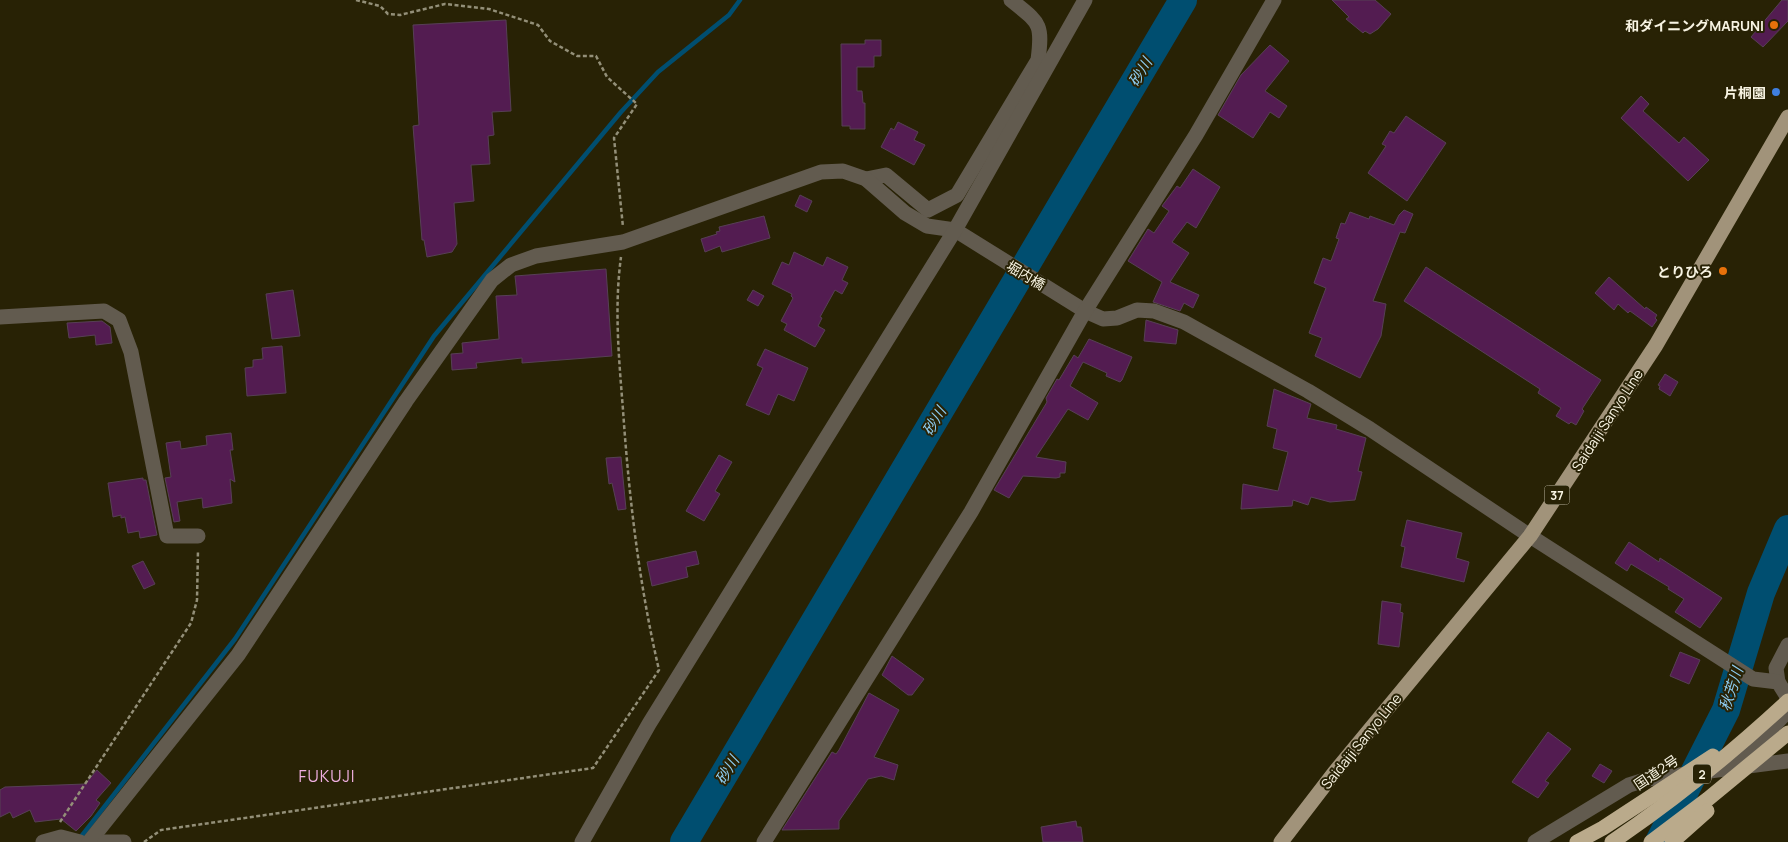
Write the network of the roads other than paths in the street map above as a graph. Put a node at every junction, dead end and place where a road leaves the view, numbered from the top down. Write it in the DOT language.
graph roads {
  1 [pos="1011,0"];
  2 [pos="1086,0"];
  3 [pos="1274,0"];
  4 [pos="1788,116"];
  5 [pos="866,179"];
  6 [pos="961,234"];
  7 [pos="1086,311"];
  8 [pos="0,317"];
  9 [pos="198,536"];
  10 [pos="1530,536"];
  11 [pos="1788,645"];
  12 [pos="1778,682"];
  13 [pos="1788,699"];
  14 [pos="1788,711"];
  15 [pos="1754,732"];
  16 [pos="1788,733"];
  17 [pos="1764,755"];
  18 [pos="1788,761"];
  19 [pos="1718,770"];
  20 [pos="49,840"];
  21 [pos="76,840"];
  22 [pos="89,842"];
  23 [pos="105,842"];
  24 [pos="124,842"];
  25 [pos="582,842"];
  26 [pos="764,842"];
  27 [pos="1281,842"];
  28 [pos="1535,842"];
  29 [pos="1578,842"];
  30 [pos="1612,842"];
  31 [pos="1651,842"];
  32 [pos="1672,842"];
  1 -- 5 [label="street"];
  2 -- 6 [label="street"];
  3 -- 7 [label="street"];
  4 -- 10 [label="main road, Saidaiji Sanyo Line / 37"];
  5 -- 6 [label="street"];
  5 -- 22 [label="street"];
  6 -- 7 [label="street, 堀内橋"];
  6 -- 25 [label="street"];
  7 -- 10 [label="street, 堀内橋"];
  7 -- 26 [label="street"];
  8 -- 9 [label="street"];
  10 -- 12 [label="street, 堀内橋"];
  10 -- 27 [label="main road, Saidaiji Sanyo Line / 37"];
  11 -- 12 [label="street"];
  12 -- 13 [label="street"];
  13 -- 15 [label="highway, 2, bridge"];
  14 -- 19 [label="street"];
  15 -- 29 [label="highway, 国道2号 / 2, bridge"];
  15 -- 30 [label="highway, 2, bridge"];
  16 -- 17 [label="highway, 2, bridge"];
  17 -- 31 [label="highway, 2, bridge"];
  17 -- 32 [label="highway, 2, bridge"];
  18 -- 19 [label="street"];
  19 -- 28 [label="street, bridge"];
  20 -- 21 [label="street"];
  23 -- 24 [label="street"];
}
